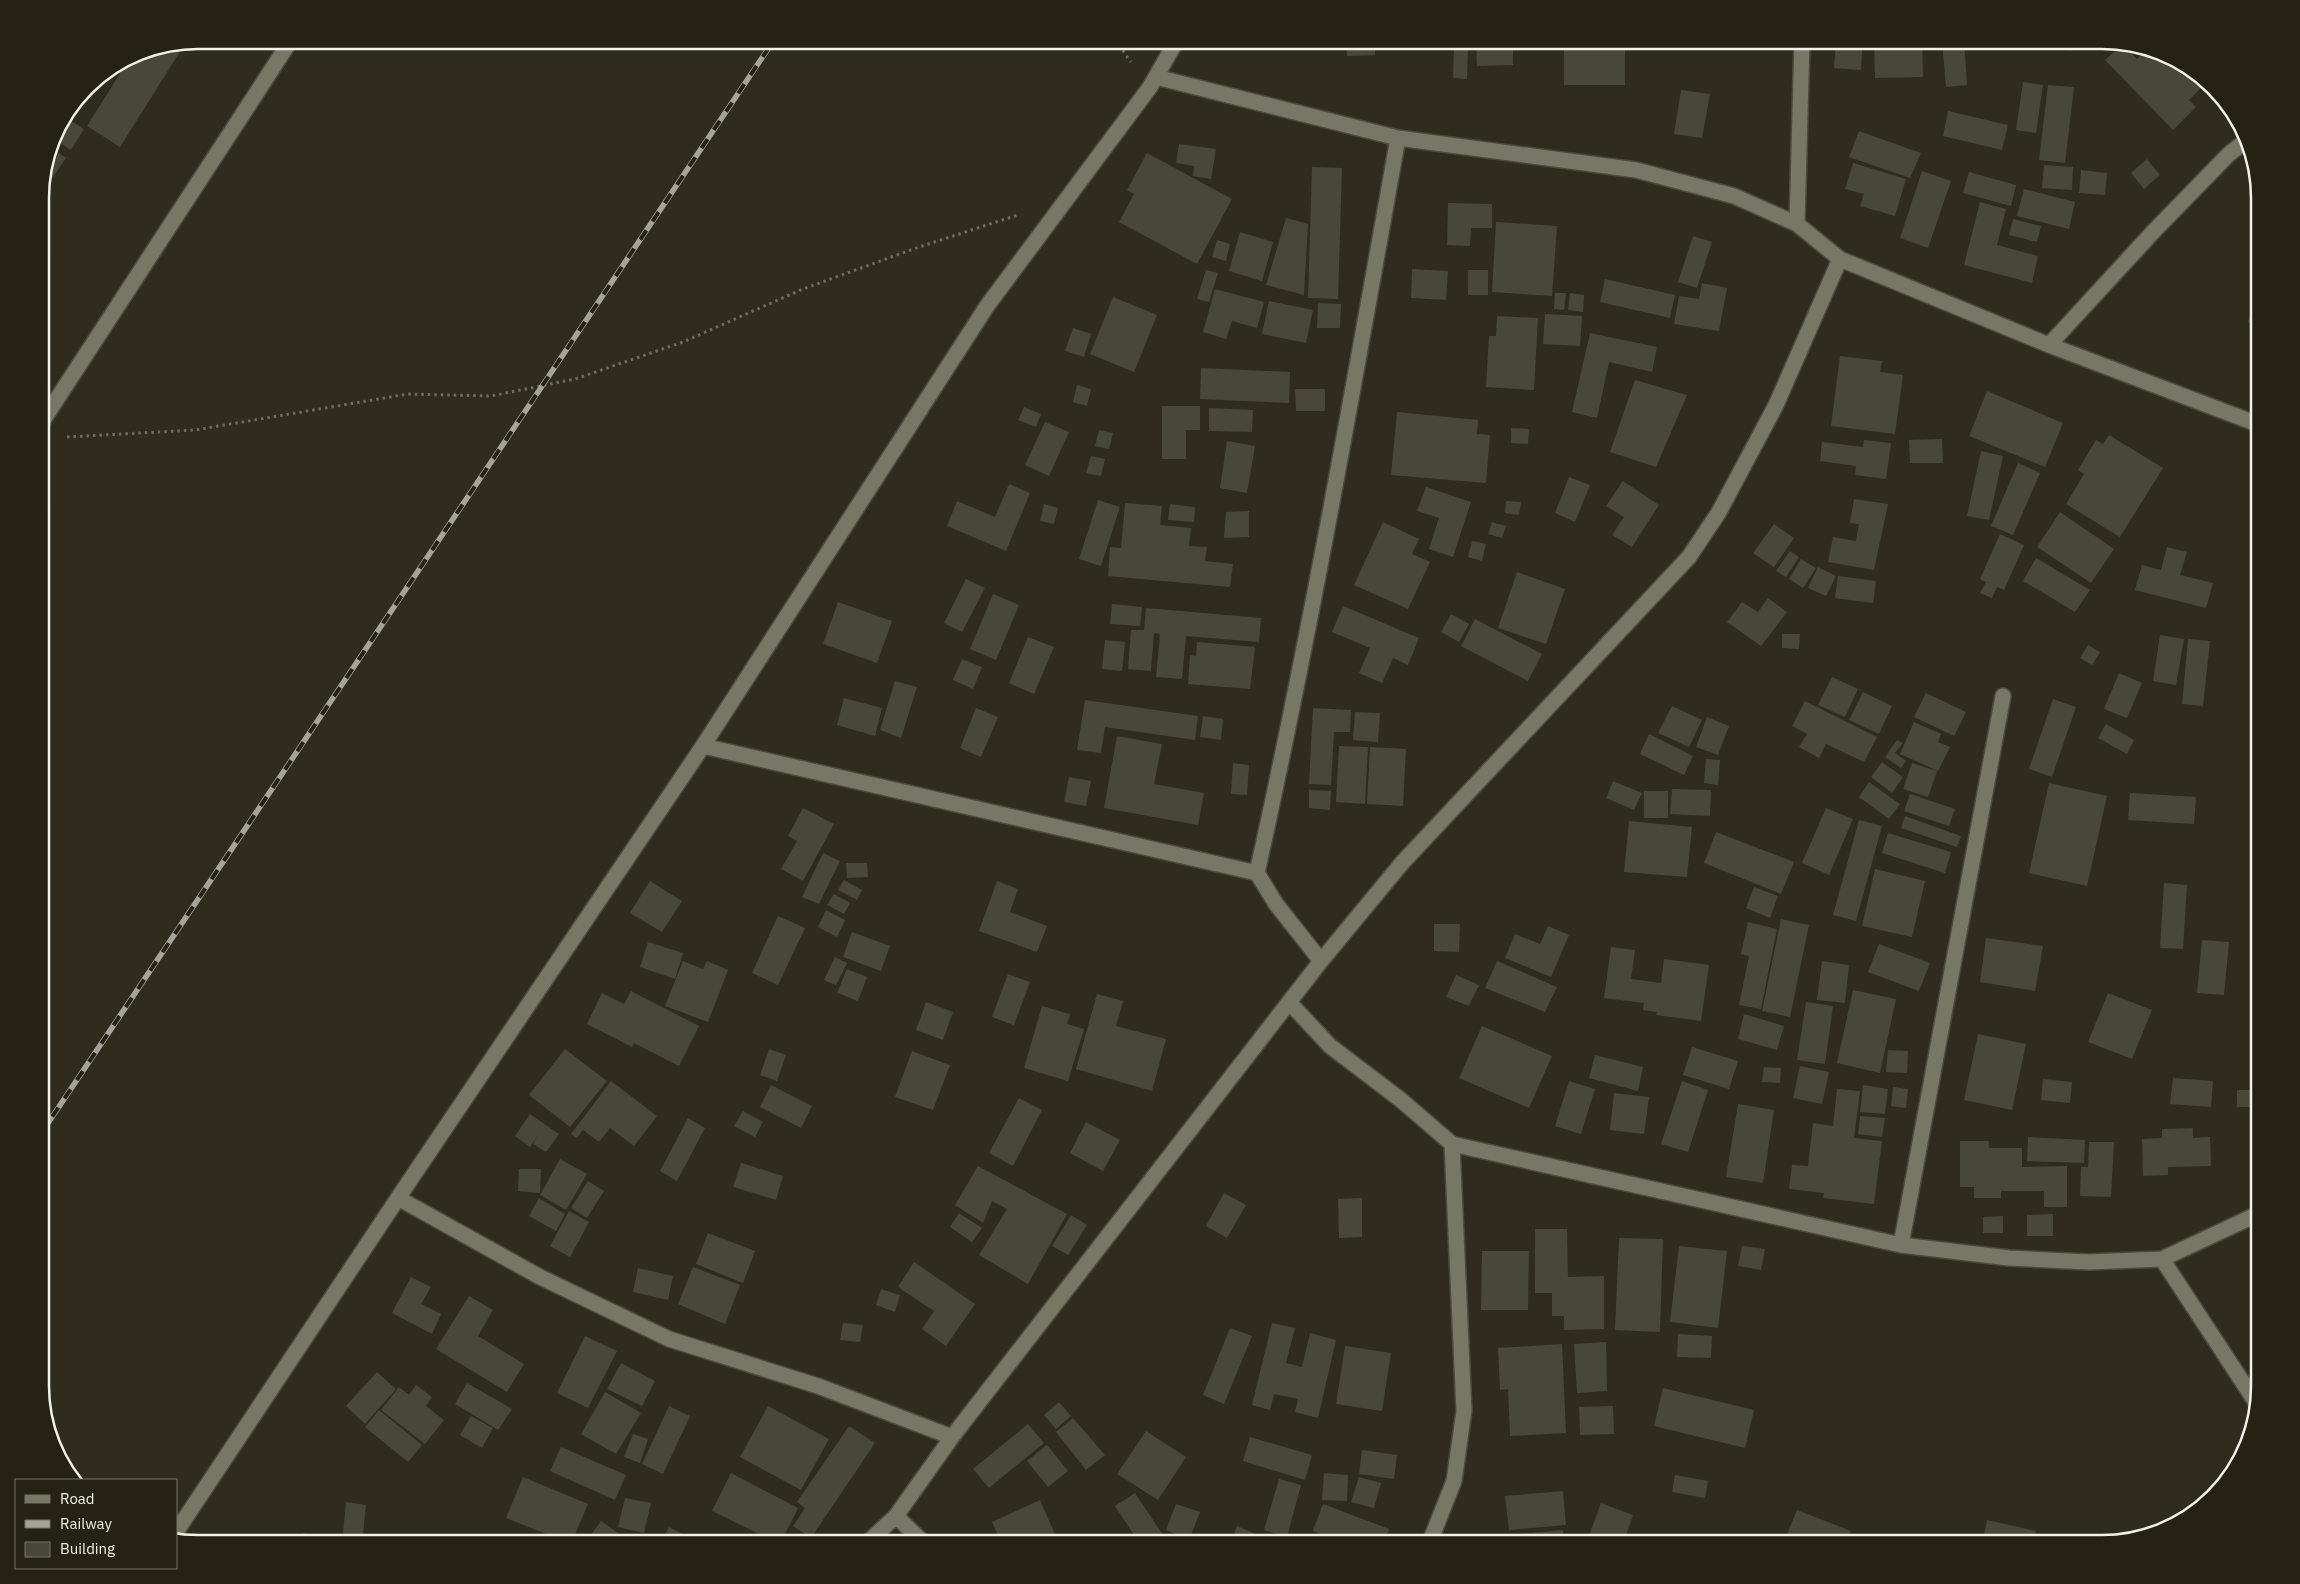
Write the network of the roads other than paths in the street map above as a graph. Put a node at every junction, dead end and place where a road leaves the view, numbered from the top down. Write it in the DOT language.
graph roads {
  1 [pos="285,49"];
  2 [pos="1172,49"];
  3 [pos="1802,49"];
  4 [pos="1156,77"];
  5 [pos="1398,138"];
  6 [pos="2241,145"];
  7 [pos="1797,224"];
  8 [pos="1840,259"];
  9 [pos="2049,346"];
  10 [pos="49,411"];
  11 [pos="2251,422"];
  12 [pos="2003,696"];
  13 [pos="703,746"];
  14 [pos="1256,873"];
  15 [pos="1321,961"];
  16 [pos="1289,1002"];
  17 [pos="1452,1144"];
  18 [pos="398,1198"];
  19 [pos="2251,1217"];
  20 [pos="1901,1245"];
  21 [pos="2162,1259"];
  22 [pos="2251,1394"];
  23 [pos="952,1437"];
  24 [pos="896,1516"];
  25 [pos="178,1529"];
  26 [pos="876,1535"];
  27 [pos="916,1535"];
  28 [pos="1433,1535"];
  1 -- 10 [label="street"];
  2 -- 4 [label="street"];
  3 -- 7 [label="street"];
  4 -- 5 [label="street"];
  4 -- 13 [label="street"];
  5 -- 7 [label="street"];
  5 -- 14 [label="street"];
  6 -- 9 [label="street"];
  7 -- 8 [label="street"];
  8 -- 9 [label="street"];
  8 -- 15 [label="street"];
  9 -- 11 [label="street"];
  12 -- 20 [label="street"];
  13 -- 14 [label="street"];
  13 -- 18 [label="street"];
  14 -- 15 [label="street"];
  15 -- 16 [label="street"];
  16 -- 17 [label="street"];
  16 -- 23 [label="street"];
  17 -- 20 [label="street"];
  17 -- 28 [label="street"];
  18 -- 23 [label="street"];
  18 -- 25 [label="street"];
  19 -- 21 [label="street"];
  20 -- 21 [label="street"];
  21 -- 22 [label="street"];
  23 -- 24 [label="street"];
  24 -- 26 [label="street"];
  24 -- 27 [label="street"];
}
